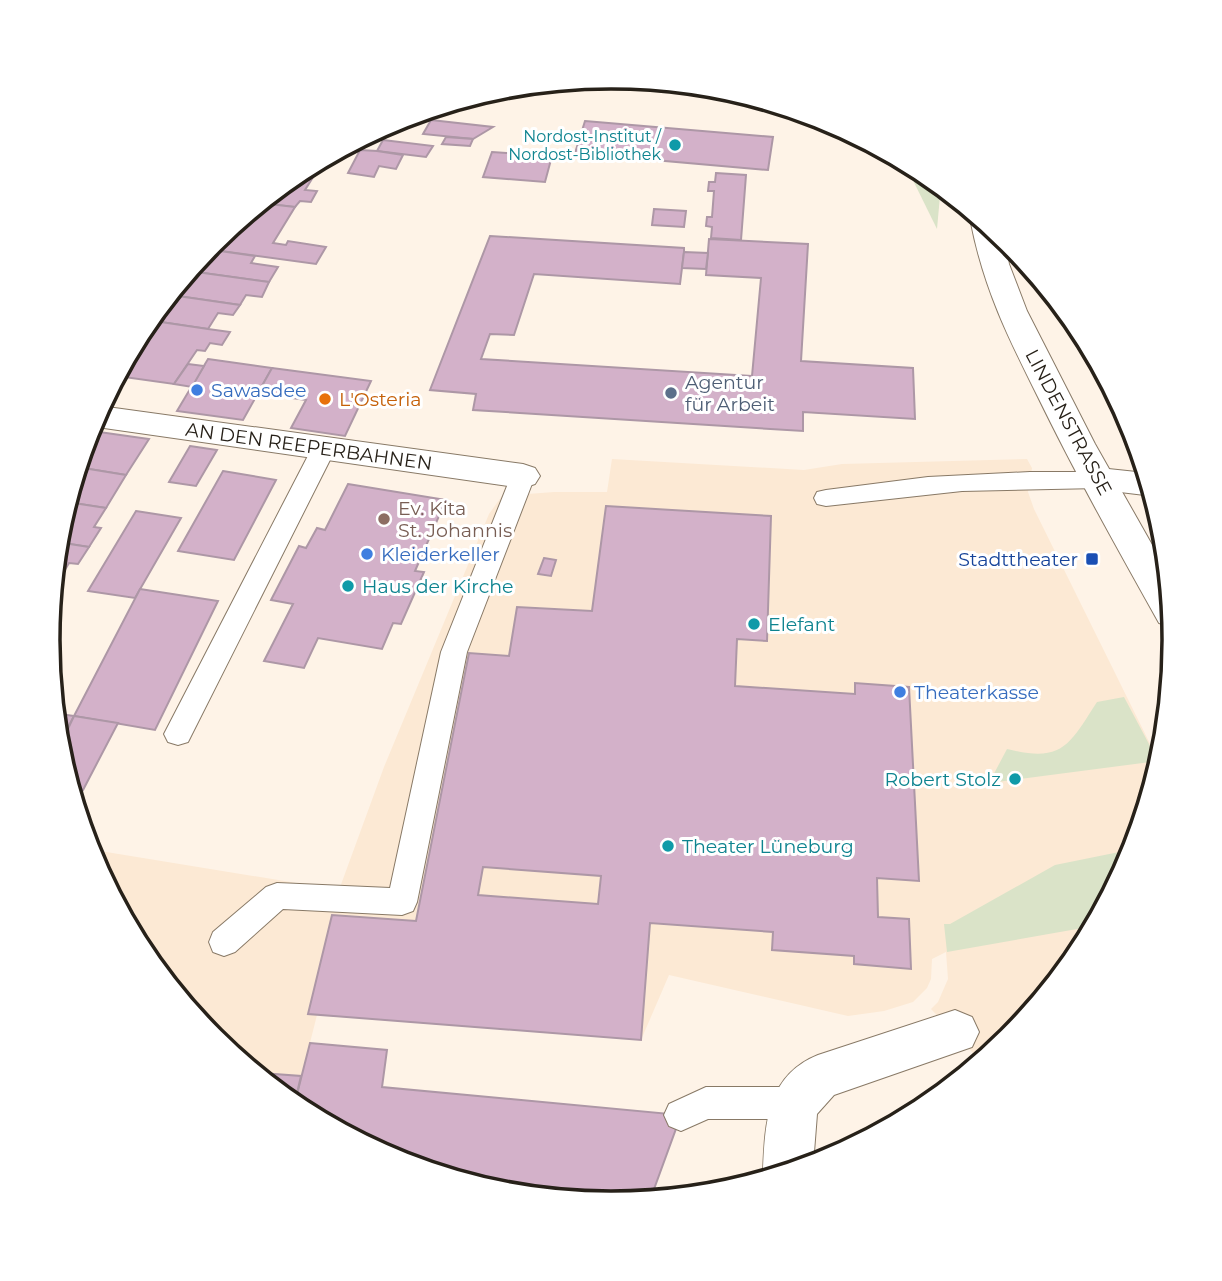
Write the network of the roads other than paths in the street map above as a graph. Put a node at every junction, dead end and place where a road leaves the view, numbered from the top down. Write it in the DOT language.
graph roads {
  1 [pos="989,240"];
  2 [pos="106,418"];
  3 [pos="324,448"];
  4 [pos="523,477"];
  5 [pos="1098,480"];
  6 [pos="1140,484"];
  7 [pos="826,498"];
  8 [pos="1160,591"];
  9 [pos="178,734"];
  10 [pos="224,942"];
  11 [pos="955,1032"];
  12 [pos="795,1103"];
  13 [pos="681,1115"];
  14 [pos="788,1163"];
  1 -- 5 [label="street, LINDENSTRASSE"];
  2 -- 3 [label="street, AN DEN REEPERBAHNEN"];
  3 -- 4 [label="street, AN DEN REEPERBAHNEN"];
  3 -- 9 [label="lane"];
  4 -- 10 [label="lane"];
  5 -- 6 [label="street"];
  5 -- 7 [label="lane"];
  5 -- 8 [label="street, LINDENSTRASSE"];
  11 -- 12 [label="street"];
  12 -- 13 [label="lane"];
  12 -- 14 [label="street"];
}
